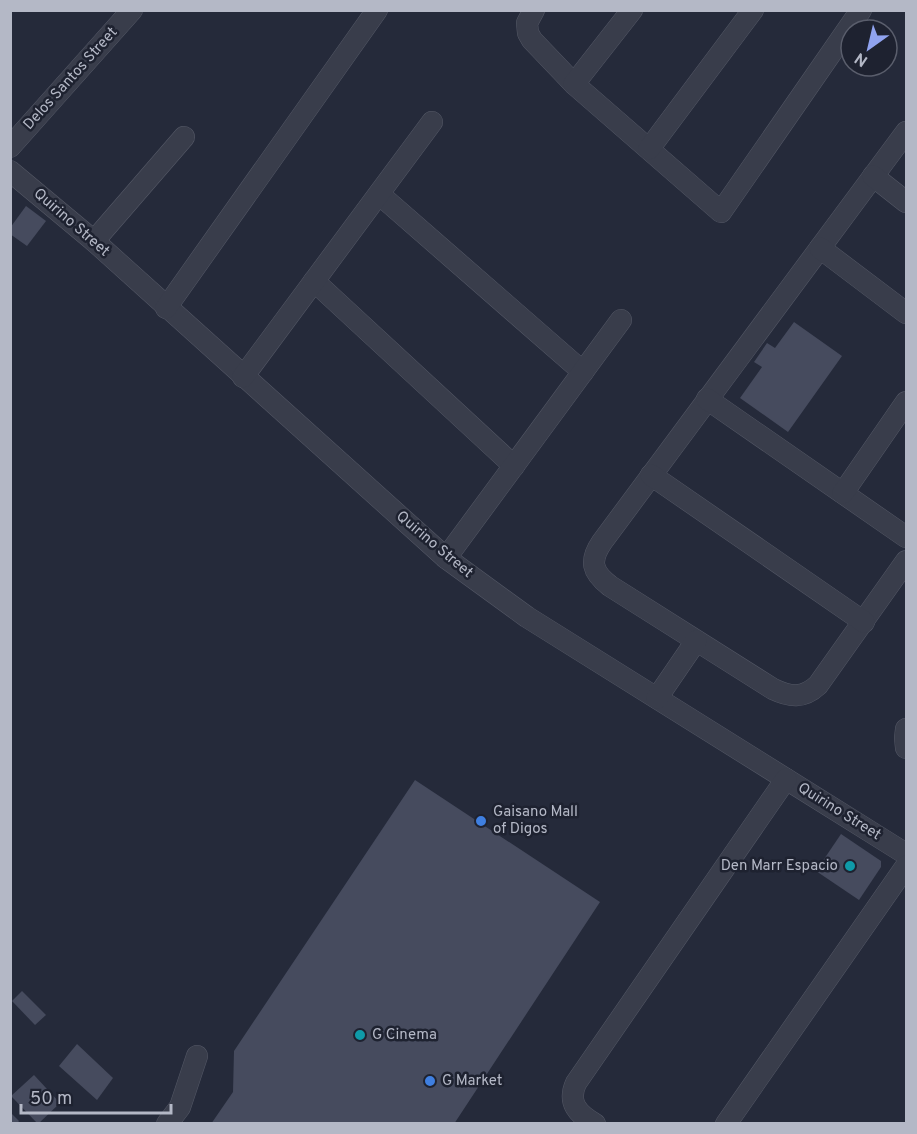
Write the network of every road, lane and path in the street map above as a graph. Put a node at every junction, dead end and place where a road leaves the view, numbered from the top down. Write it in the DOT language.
graph roads {
  1 [pos="132,10"];
  2 [pos="377,10"];
  3 [pos="534,10"];
  4 [pos="632,10"];
  5 [pos="753,10"];
  6 [pos="861,10"];
  7 [pos="574,84"];
  8 [pos="432,122"];
  9 [pos="906,132"];
  10 [pos="184,137"];
  11 [pos="10,147"];
  12 [pos="649,149"];
  13 [pos="10,171"];
  14 [pos="873,176"];
  15 [pos="379,194"];
  16 [pos="906,202"];
  17 [pos="94,241"];
  18 [pos="820,248"];
  19 [pos="314,281"];
  20 [pos="166,308"];
  21 [pos="906,313"];
  22 [pos="621,320"];
  23 [pos="583,372"];
  24 [pos="243,377"];
  25 [pos="707,399"];
  26 [pos="906,402"];
  27 [pos="514,466"];
  28 [pos="651,476"];
  29 [pos="843,493"];
  30 [pos="906,537"];
  31 [pos="447,558"];
  32 [pos="906,561"];
  33 [pos="864,622"];
  34 [pos="696,641"];
  35 [pos="657,698"];
  36 [pos="906,729"];
  37 [pos="906,748"];
  38 [pos="786,778"];
  39 [pos="906,854"];
  40 [pos="906,866"];
  41 [pos="197,1056"];
  42 [pos="167,1124"];
  43 [pos="595,1124"];
  44 [pos="726,1124"];
  1 -- 11 [label="street, Delos Santos Street"];
  2 -- 20 [label="street"];
  3 -- 7 [label="street"];
  4 -- 7 [label="street"];
  5 -- 12 [label="street"];
  6 -- 12 [label="street"];
  7 -- 12 [label="street"];
  8 -- 15 [label="street"];
  9 -- 14 [label="street"];
  10 -- 17 [label="street"];
  13 -- 17 [label="street, Quirino Street"];
  14 -- 16 [label="street"];
  14 -- 18 [label="street"];
  15 -- 19 [label="street"];
  15 -- 23 [label="street"];
  17 -- 20 [label="street, Quirino Street"];
  18 -- 21 [label="street"];
  18 -- 25 [label="street"];
  19 -- 24 [label="street"];
  19 -- 27 [label="street"];
  20 -- 24 [label="street, Quirino Street"];
  22 -- 23 [label="street"];
  23 -- 27 [label="street"];
  24 -- 31 [label="street, Quirino Street"];
  25 -- 28 [label="street"];
  25 -- 29 [label="street"];
  26 -- 29 [label="street"];
  27 -- 31 [label="street"];
  28 -- 33 [label="street"];
  28 -- 34 [label="street"];
  29 -- 30 [label="street"];
  31 -- 35 [label="street, Quirino Street"];
  32 -- 33 [label="street"];
  33 -- 34 [label="street"];
  34 -- 35 [label="street"];
  35 -- 38 [label="street, Quirino Street"];
  36 -- 37 [label="street"];
  38 -- 39 [label="street, Quirino Street"];
  38 -- 43 [label="street"];
  40 -- 44 [label="street"];
  41 -- 42 [label="street"];
}
